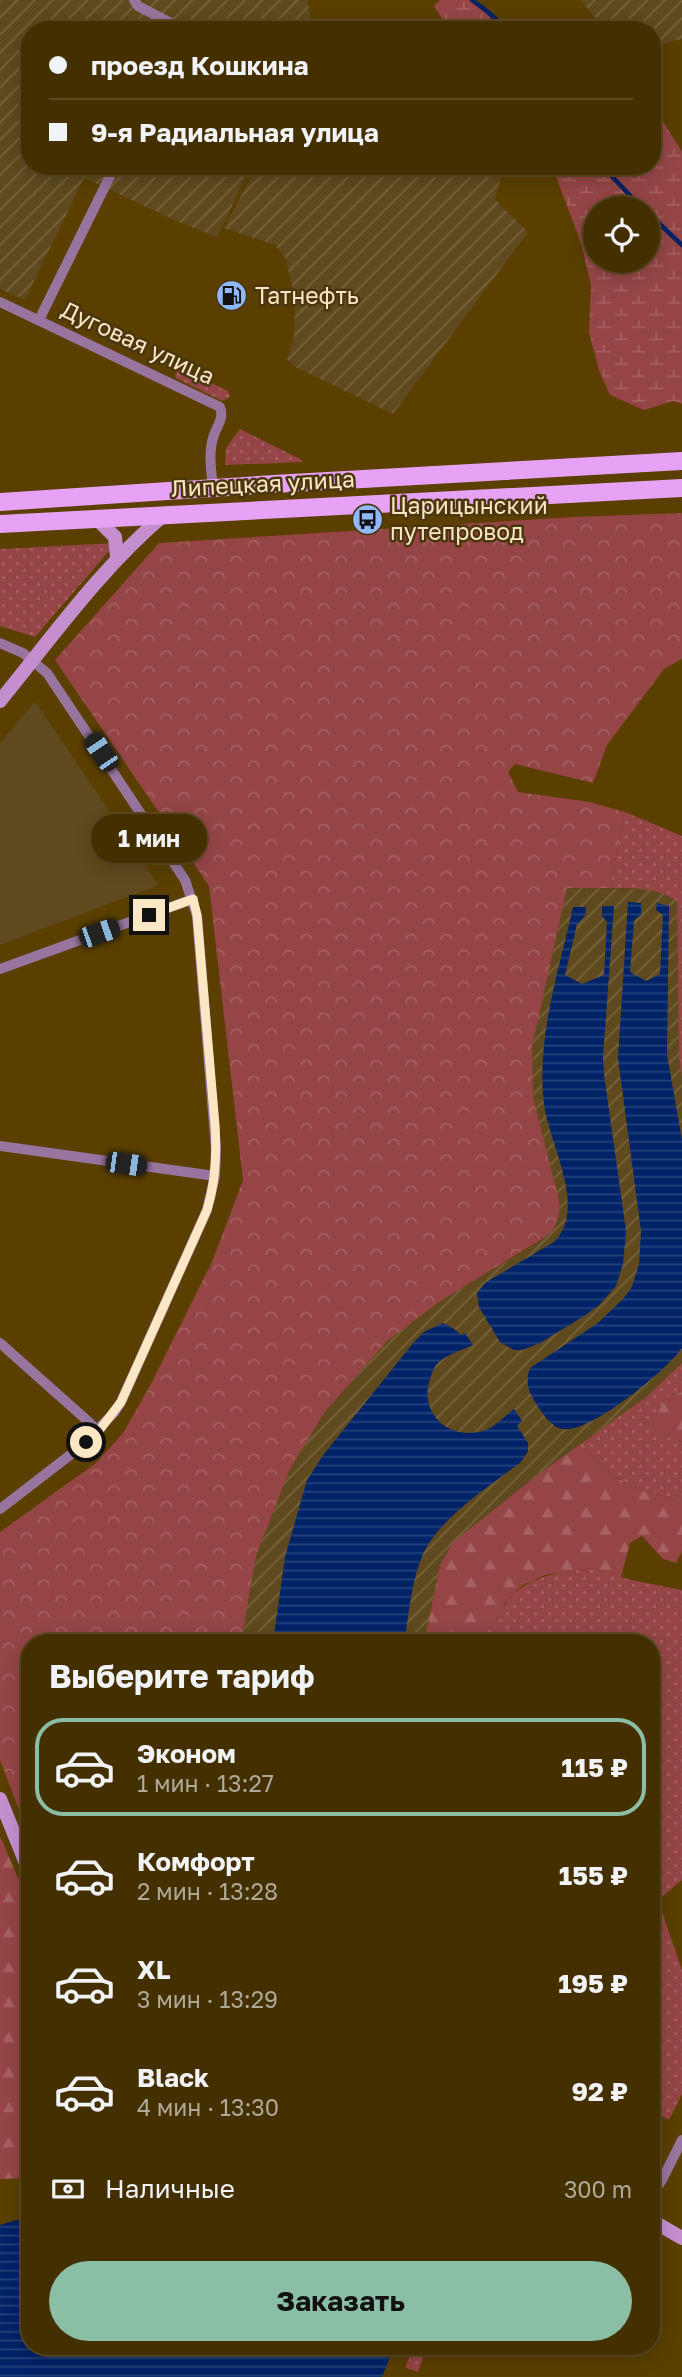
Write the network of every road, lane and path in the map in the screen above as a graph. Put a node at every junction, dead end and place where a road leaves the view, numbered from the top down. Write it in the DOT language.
graph roads {
  1 [pos="134,0"];
  2 [pos="167,21"];
  3 [pos="111,175"];
  4 [pos="0,302"];
  5 [pos="39,320"];
  6 [pos="682,461"];
  7 [pos="213,488"];
  8 [pos="682,488"];
  9 [pos="0,502"];
  10 [pos="165,513"];
  11 [pos="95,517"];
  12 [pos="0,524"];
  13 [pos="117,557"];
  14 [pos="0,643"];
  15 [pos="32,659"];
  16 [pos="0,701"];
  17 [pos="193,899"];
  18 [pos="0,969"];
  19 [pos="0,1146"];
  20 [pos="215,1177"];
  21 [pos="0,1343"];
  22 [pos="98,1432"];
  23 [pos="0,1509"];
  24 [pos="0,1799"];
  25 [pos="21,1851"];
  26 [pos="682,2140"];
  27 [pos="660,2183"];
  28 [pos="660,2225"];
  29 [pos="682,2238"];
  1 -- 2 [label="street"];
  3 -- 5 [label="street"];
  4 -- 5 [label="street, Дуговая улица"];
  5 -- 7 [label="street, Дуговая улица"];
  6 -- 7 [label="main road, Липецкая улица"];
  7 -- 9 [label="main road, Липецкая улица"];
  8 -- 10 [label="main road, Липецкая улица"];
  10 -- 11 [label="main road, Липецкая улица"];
  10 -- 13 [label="street"];
  11 -- 12 [label="main road, Липецкая улица"];
  11 -- 13 [label="street"];
  13 -- 15 [label="street"];
  14 -- 15 [label="street"];
  15 -- 16 [label="street"];
  15 -- 17 [label="street"];
  17 -- 18 [label="street"];
  17 -- 20 [label="street"];
  19 -- 20 [label="street"];
  20 -- 22 [label="street"];
  21 -- 22 [label="street"];
  22 -- 23 [label="street"];
  24 -- 25 [label="street"];
  26 -- 27 [label="street"];
  28 -- 29 [label="street"];
}
